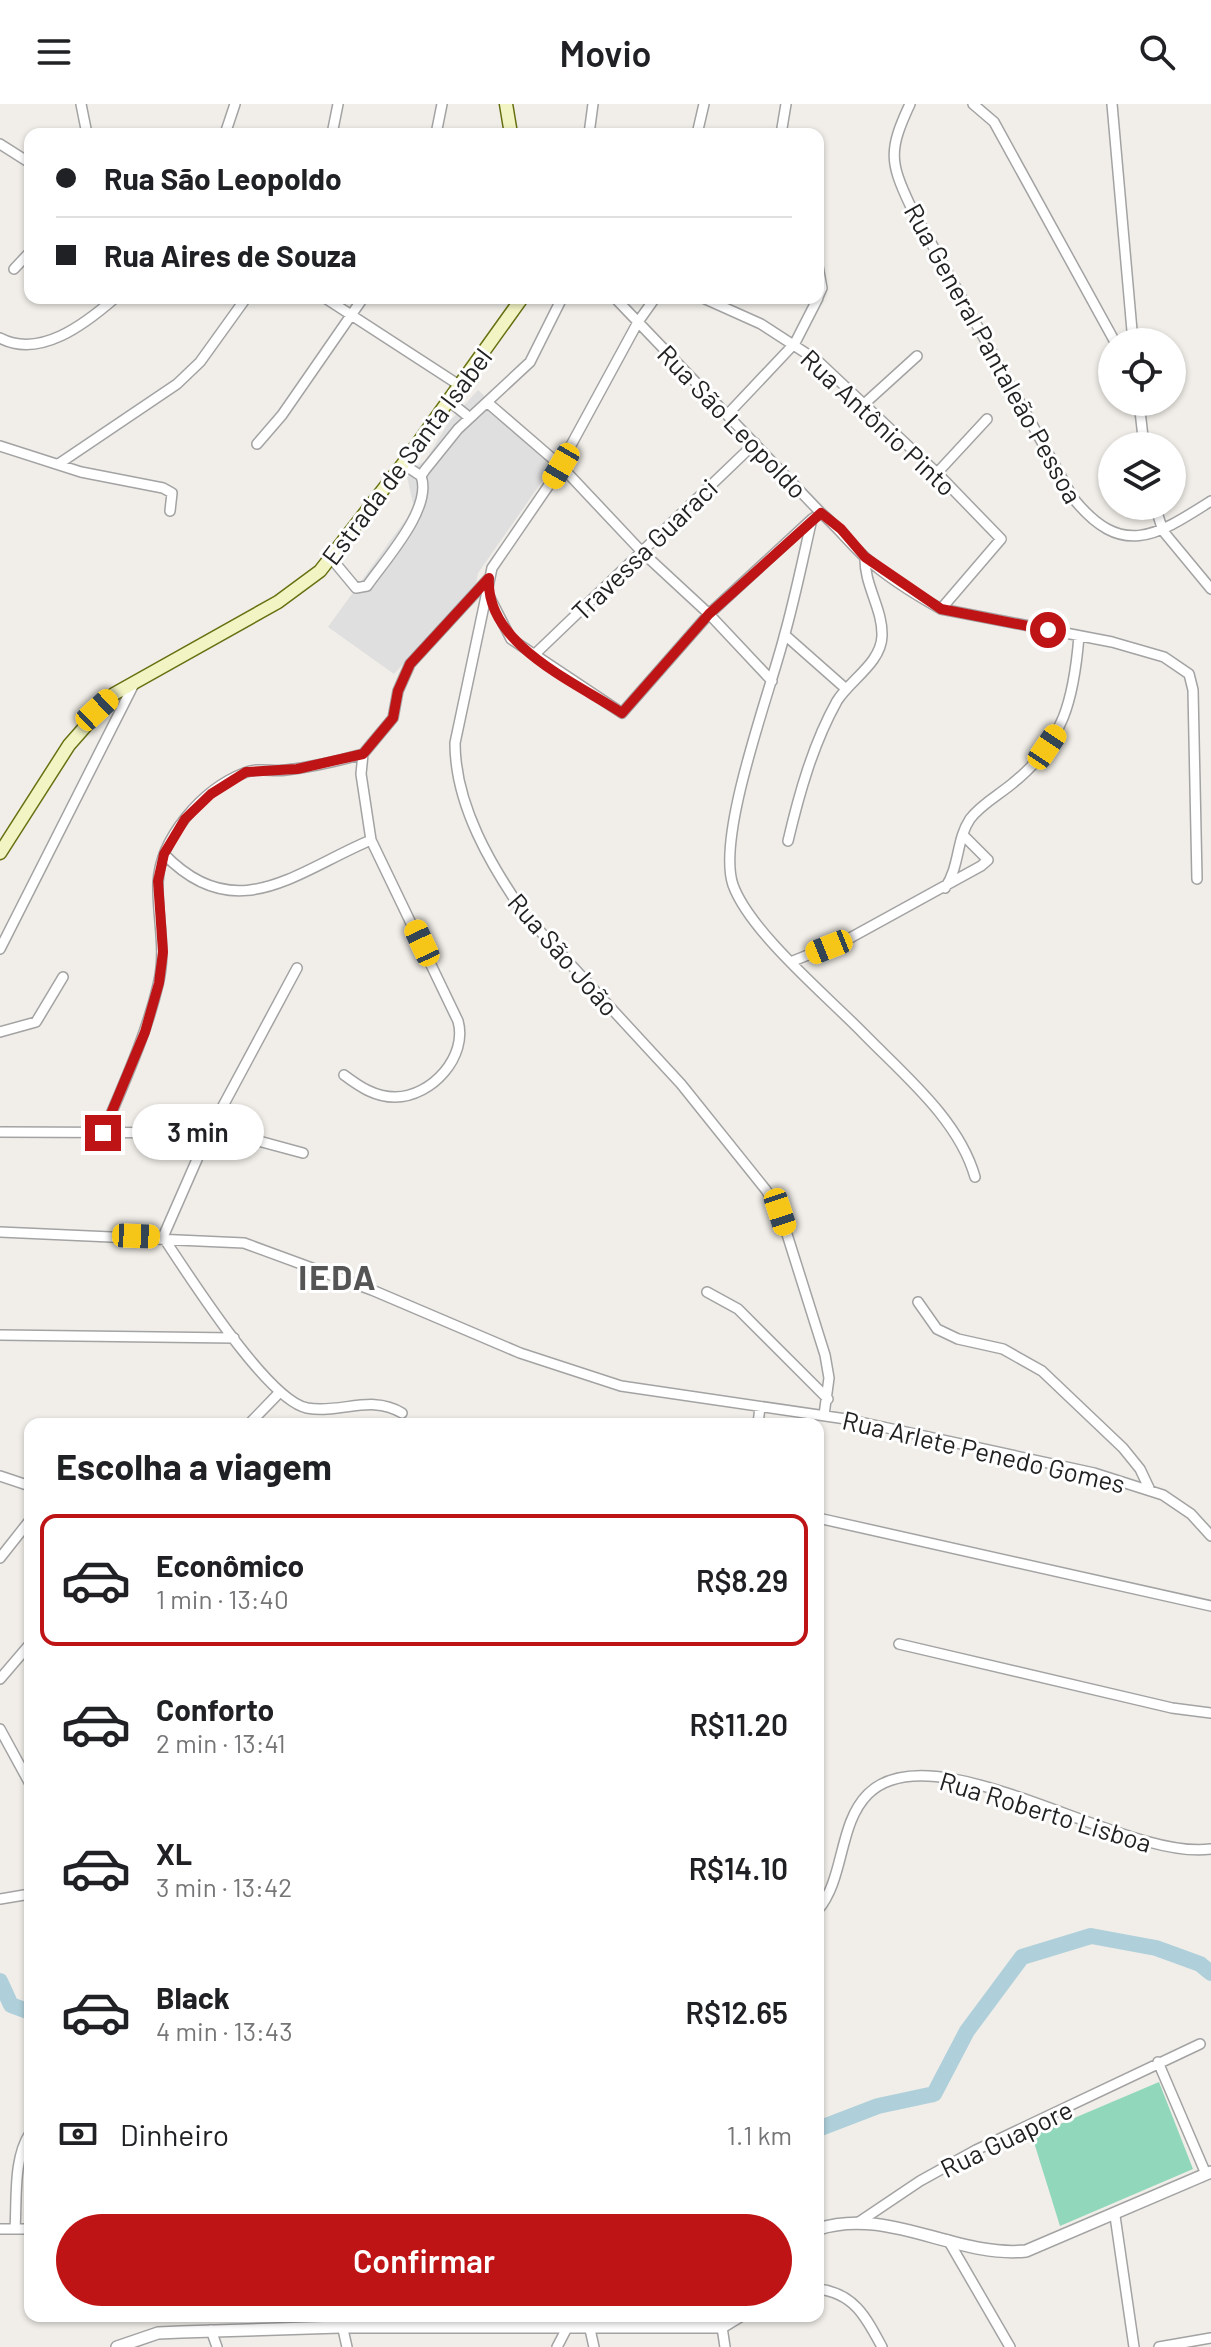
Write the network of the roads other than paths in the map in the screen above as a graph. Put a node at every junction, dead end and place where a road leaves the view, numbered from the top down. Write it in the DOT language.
graph roads {
  1 [pos="81,104"];
  2 [pos="235,104"];
  3 [pos="338,104"];
  4 [pos="442,104"];
  5 [pos="506,104"];
  6 [pos="593,104"];
  7 [pos="704,104"];
  8 [pos="786,104"];
  9 [pos="910,104"];
  10 [pos="973,104"];
  11 [pos="1112,104"];
  12 [pos="86,128"];
  13 [pos="227,128"];
  14 [pos="333,128"];
  15 [pos="437,128"];
  16 [pos="510,128"];
  17 [pos="590,128"];
  18 [pos="698,128"];
  19 [pos="782,128"];
  20 [pos="0,144"];
  21 [pos="24,159"];
  22 [pos="24,258"];
  23 [pos="14,269"];
  24 [pos="108,304"];
  25 [pos="242,304"];
  26 [pos="336,304"];
  27 [pos="359,304"];
  28 [pos="518,304"];
  29 [pos="559,304"];
  30 [pos="621,304"];
  31 [pos="651,304"];
  32 [pos="715,304"];
  33 [pos="815,304"];
  34 [pos="353,314"];
  35 [pos="638,322"];
  36 [pos="1107,328"];
  37 [pos="1132,328"];
  38 [pos="0,338"];
  39 [pos="795,343"];
  40 [pos="917,356"];
  41 [pos="459,385"];
  42 [pos="449,401"];
  43 [pos="488,403"];
  44 [pos="863,405"];
  45 [pos="727,415"];
  46 [pos="470,418"];
  47 [pos="987,419"];
  48 [pos="755,443"];
  49 [pos="257,444"];
  50 [pos="0,446"];
  51 [pos="60,463"];
  52 [pos="403,464"];
  53 [pos="561,466"];
  54 [pos="937,473"];
  55 [pos="421,476"];
  56 [pos="1211,501"];
  57 [pos="170,511"];
  58 [pos="816,516"];
  59 [pos="1159,520"];
  60 [pos="1163,531"];
  61 [pos="642,552"];
  62 [pos="865,557"];
  63 [pos="331,558"];
  64 [pos="489,578"];
  65 [pos="1211,589"];
  66 [pos="488,594"];
  67 [pos="941,609"];
  68 [pos="709,614"];
  69 [pos="785,635"];
  70 [pos="1079,636"];
  71 [pos="534,655"];
  72 [pos="136,679"];
  73 [pos="772,681"];
  74 [pos="845,688"];
  75 [pos="363,754"];
  76 [pos="963,835"];
  77 [pos="371,840"];
  78 [pos="788,841"];
  79 [pos="0,853"];
  80 [pos="164,854"];
  81 [pos="1197,879"];
  82 [pos="945,888"];
  83 [pos="0,949"];
  84 [pos="793,961"];
  85 [pos="297,968"];
  86 [pos="63,977"];
  87 [pos="0,1032"];
  88 [pos="344,1075"];
  89 [pos="0,1132"];
  90 [pos="209,1132"];
  91 [pos="103,1133"];
  92 [pos="303,1153"];
  93 [pos="975,1177"];
  94 [pos="0,1232"];
  95 [pos="163,1237"];
  96 [pos="707,1292"];
  97 [pos="918,1302"];
  98 [pos="0,1335"];
  99 [pos="234,1338"];
  100 [pos="279,1393"];
  101 [pos="828,1399"];
  102 [pos="760,1407"];
  103 [pos="402,1413"];
  104 [pos="824,1415"];
  105 [pos="255,1418"];
  106 [pos="759,1418"];
  107 [pos="0,1476"];
  108 [pos="24,1484"];
  109 [pos="1149,1488"];
  110 [pos="824,1519"];
  111 [pos="24,1528"];
  112 [pos="1211,1536"];
  113 [pos="0,1558"];
  114 [pos="1211,1606"];
  115 [pos="899,1644"];
  116 [pos="24,1651"];
  117 [pos="0,1679"];
  118 [pos="1211,1713"];
  119 [pos="0,1729"];
  120 [pos="24,1773"];
  121 [pos="1211,1849"];
  122 [pos="24,1895"];
  123 [pos="0,1899"];
  124 [pos="824,1900"];
  125 [pos="1200,2044"];
  126 [pos="1158,2062"];
  127 [pos="24,2143"];
  128 [pos="1208,2173"];
  129 [pos="1115,2216"];
  130 [pos="859,2222"];
  131 [pos="824,2228"];
  132 [pos="0,2229"];
  133 [pos="15,2229"];
  134 [pos="24,2229"];
  135 [pos="948,2240"];
  136 [pos="824,2290"];
  137 [pos="340,2322"];
  138 [pos="584,2322"];
  139 [pos="588,2322"];
  140 [pos="610,2322"];
  141 [pos="730,2322"];
  142 [pos="568,2326"];
  143 [pos="722,2327"];
  144 [pos="211,2330"];
  145 [pos="1211,2338"];
  146 [pos="117,2347"];
  147 [pos="217,2347"];
  148 [pos="347,2347"];
  149 [pos="557,2347"];
  150 [pos="594,2347"];
  151 [pos="725,2347"];
  152 [pos="882,2347"];
  153 [pos="1010,2347"];
  154 [pos="1134,2347"];
  155 [pos="1159,2347"];
  1 -- 12 [label="street"];
  2 -- 13 [label="street"];
  3 -- 14 [label="street"];
  4 -- 15 [label="street"];
  5 -- 16 [label="main road"];
  6 -- 17 [label="street"];
  7 -- 18 [label="street"];
  8 -- 19 [label="street"];
  9 -- 60 [label="street, Rua General Pantaleão Pessoa"];
  10 -- 36 [label="street"];
  11 -- 37 [label="street"];
  20 -- 21 [label="street"];
  22 -- 23 [label="street"];
  24 -- 38 [label="street"];
  25 -- 51 [label="street"];
  26 -- 34 [label="street"];
  27 -- 34 [label="street"];
  28 -- 41 [label="main road, Estrada de Santa Isabel"];
  29 -- 43 [label="street"];
  30 -- 35 [label="street, Rua São Leopoldo"];
  31 -- 35 [label="street, Rua São João"];
  32 -- 39 [label="street, Rua Antônio Pinto"];
  33 -- 39 [label="street"];
  34 -- 41 [label="street"];
  34 -- 49 [label="street"];
  35 -- 45 [label="street, Rua São Leopoldo"];
  35 -- 53 [label="street, Rua São João"];
  39 -- 44 [label="street, Rua Antônio Pinto"];
  39 -- 45 [label="street"];
  40 -- 44 [label="street"];
  41 -- 42 [label="main road, Estrada de Santa Isabel"];
  42 -- 46 [label="street"];
  42 -- 52 [label="main road, Estrada de Santa Isabel"];
  43 -- 46 [label="street"];
  43 -- 53 [label="street"];
  44 -- 54 [label="street, Rua Antônio Pinto"];
  45 -- 48 [label="street, Rua São Leopoldo"];
  46 -- 55 [label="street"];
  47 -- 54 [label="street"];
  48 -- 58 [label="street, Rua São Leopoldo"];
  48 -- 61 [label="street, Travessa Guaraci"];
  50 -- 51 [label="street"];
  51 -- 57 [label="street"];
  52 -- 55 [label="street"];
  52 -- 63 [label="main road, Estrada de Santa Isabel"];
  53 -- 61 [label="street"];
  53 -- 64 [label="street, Rua São João"];
  54 -- 67 [label="street, Rua Antônio Pinto"];
  55 -- 63 [label="street"];
  56 -- 60 [label="street, Rua General Pantaleão Pessoa"];
  58 -- 62 [label="street, Rua São Leopoldo"];
  58 -- 68 [label="street"];
  58 -- 69 [label="street"];
  59 -- 60 [label="street"];
  60 -- 65 [label="street"];
  61 -- 68 [label="street"];
  61 -- 71 [label="street, Travessa Guaraci"];
  62 -- 67 [label="street, Rua São Leopoldo"];
  62 -- 74 [label="street"];
  63 -- 72 [label="main road, Estrada de Santa Isabel"];
  64 -- 66 [label="street, Rua São João"];
  64 -- 75 [label="street"];
  66 -- 71 [label="street"];
  66 -- 101 [label="street, Rua São João"];
  67 -- 70 [label="street, Rua São Leopoldo"];
  68 -- 71 [label="street"];
  68 -- 73 [label="street"];
  69 -- 73 [label="street"];
  69 -- 74 [label="street"];
  70 -- 76 [label="street"];
  70 -- 81 [label="street, Rua São Leopoldo"];
  72 -- 79 [label="main road, Estrada de Santa Isabel"];
  72 -- 83 [label="street"];
  73 -- 84 [label="street"];
  74 -- 78 [label="street"];
  75 -- 77 [label="street"];
  75 -- 80 [label="street"];
  76 -- 82 [label="street"];
  76 -- 82 [label="street"];
  77 -- 80 [label="street"];
  77 -- 88 [label="street"];
  80 -- 91 [label="street"];
  82 -- 84 [label="street"];
  84 -- 93 [label="street"];
  85 -- 90 [label="street"];
  86 -- 87 [label="street"];
  89 -- 91 [label="street"];
  90 -- 91 [label="street"];
  90 -- 92 [label="street"];
  90 -- 95 [label="street"];
  94 -- 95 [label="street, Rua Arlete Penedo Gomes"];
  95 -- 99 [label="street"];
  95 -- 102 [label="street, Rua Arlete Penedo Gomes"];
  96 -- 101 [label="street"];
  97 -- 109 [label="street"];
  98 -- 99 [label="street"];
  99 -- 100 [label="street"];
  100 -- 103 [label="street"];
  100 -- 105 [label="street"];
  101 -- 104 [label="street, Rua São João"];
  102 -- 104 [label="street, Rua Arlete Penedo Gomes"];
  102 -- 106 [label="street"];
  104 -- 109 [label="street, Rua Arlete Penedo Gomes"];
  107 -- 108 [label="street"];
  109 -- 112 [label="street, Rua Arlete Penedo Gomes"];
  110 -- 114 [label="street"];
  111 -- 113 [label="street"];
  115 -- 118 [label="street"];
  116 -- 117 [label="street"];
  119 -- 120 [label="street"];
  121 -- 124 [label="street, Rua Roberto Lisboa"];
  122 -- 123 [label="street"];
  125 -- 126 [label="street, Rua Guapore"];
  126 -- 128 [label="street"];
  126 -- 130 [label="street, Rua Guapore"];
  127 -- 133 [label="street"];
  128 -- 129 [label="street"];
  129 -- 135 [label="street"];
  129 -- 154 [label="street"];
  130 -- 131 [label="street"];
  130 -- 135 [label="street"];
  132 -- 133 [label="street"];
  133 -- 134 [label="street"];
  135 -- 153 [label="street"];
  136 -- 152 [label="street"];
  137 -- 142 [label="street"];
  137 -- 144 [label="street"];
  137 -- 148 [label="street"];
  138 -- 142 [label="street"];
  139 -- 150 [label="street"];
  140 -- 143 [label="street"];
  141 -- 143 [label="street"];
  142 -- 149 [label="street"];
  143 -- 151 [label="street"];
  144 -- 146 [label="street"];
  144 -- 147 [label="street"];
  145 -- 155 [label="street"];
}
